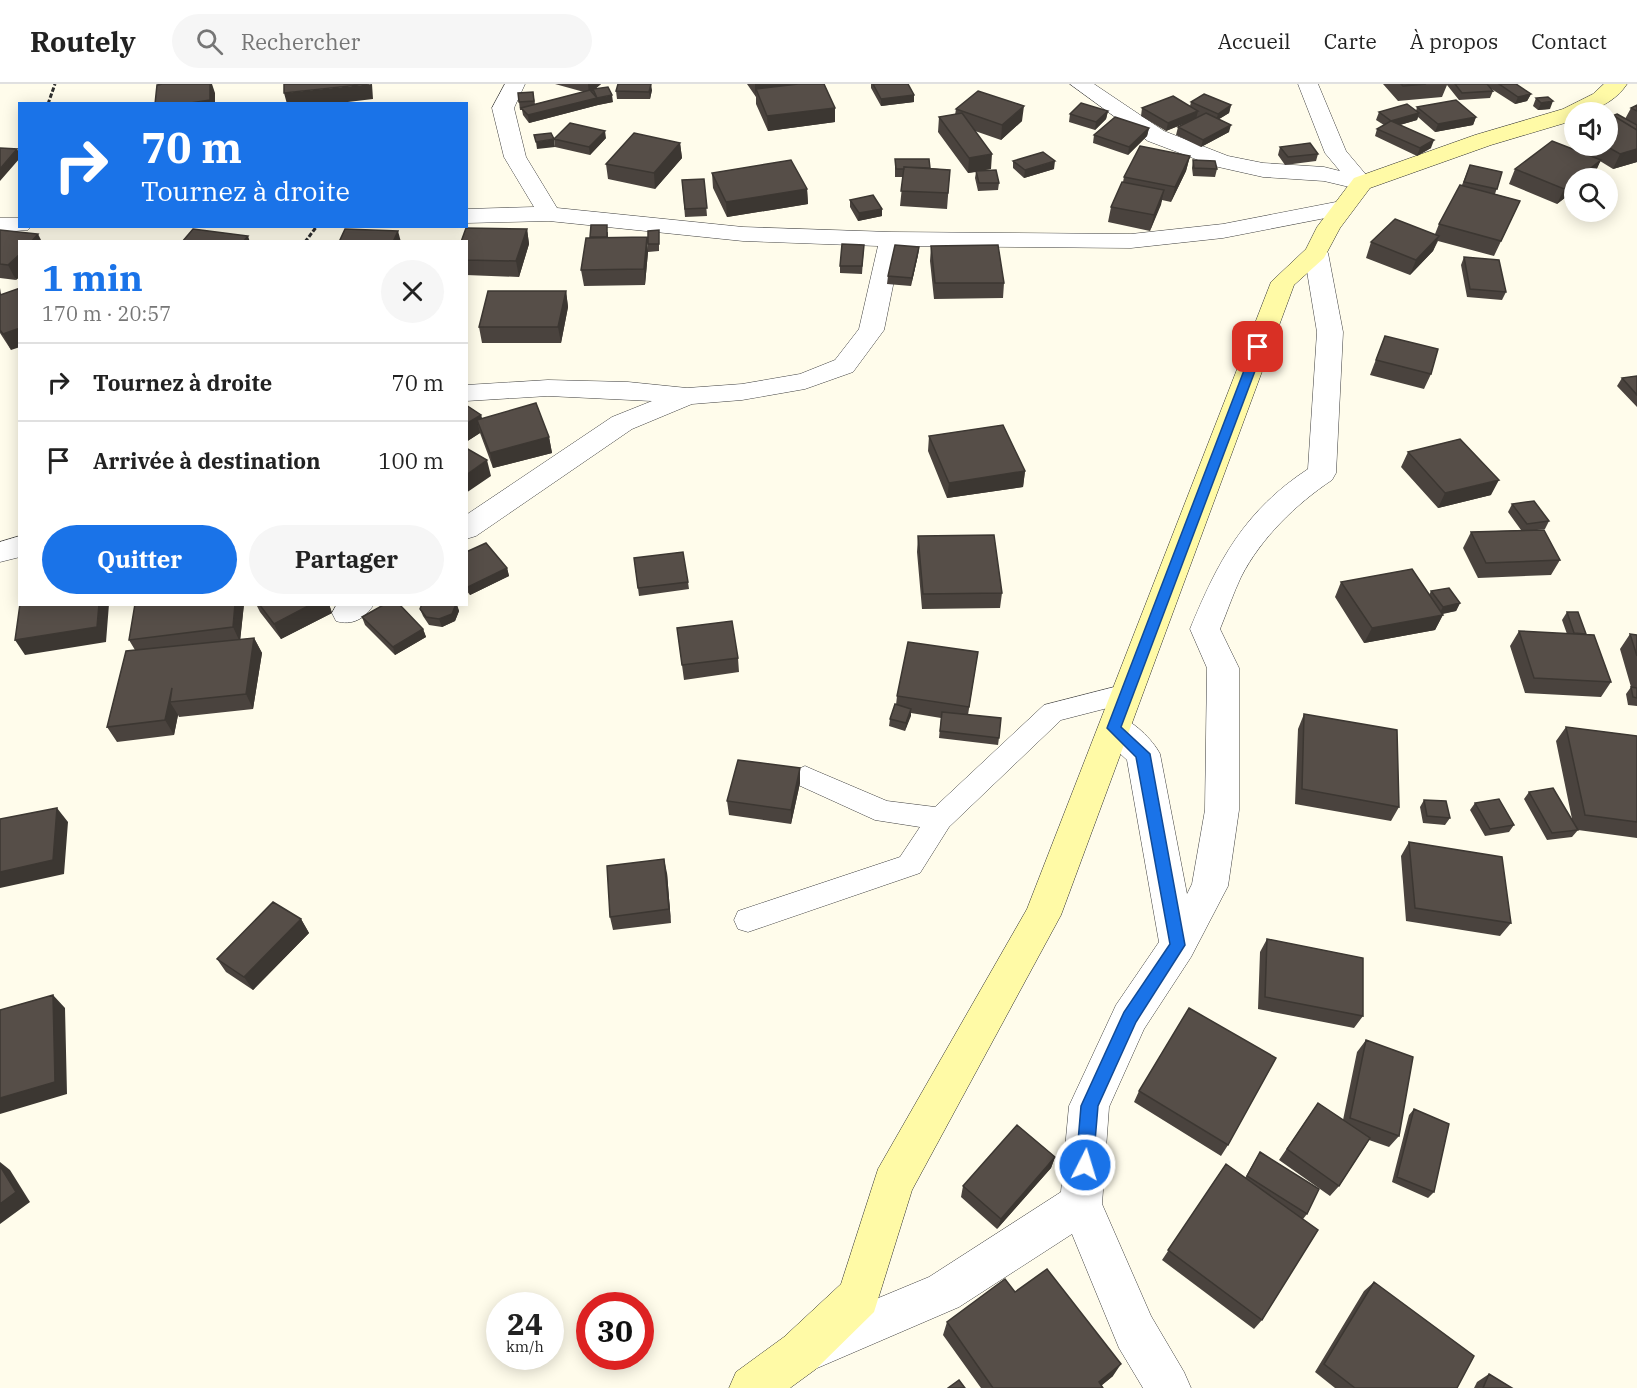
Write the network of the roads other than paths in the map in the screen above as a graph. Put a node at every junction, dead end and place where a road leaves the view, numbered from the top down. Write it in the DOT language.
graph roads {
  1 [pos="515,84"];
  2 [pos="1080,84"];
  3 [pos="1308,84"];
  4 [pos="1617,84"];
  5 [pos="1362,183"];
  6 [pos="1341,208"];
  7 [pos="549,214"];
  8 [pos="468,216"];
  9 [pos="0,225"];
  10 [pos="18,225"];
  11 [pos="891,239"];
  12 [pos="1316,253"];
  13 [pos="468,393"];
  14 [pos="687,396"];
  15 [pos="468,528"];
  16 [pos="18,547"];
  17 [pos="0,552"];
  18 [pos="1126,694"];
  19 [pos="1114,728"];
  20 [pos="805,777"];
  21 [pos="940,819"];
  22 [pos="747,920"];
  23 [pos="1178,945"];
  24 [pos="1082,1204"];
  25 [pos="800,1353"];
  26 [pos="752,1388"];
  27 [pos="1168,1388"];
  1 -- 7 [label="street"];
  2 -- 5 [label="street"];
  3 -- 5 [label="street"];
  4 -- 5 [label="main road"];
  5 -- 6 [label="main road"];
  6 -- 11 [label="street"];
  6 -- 12 [label="main road"];
  7 -- 8 [label="street"];
  7 -- 11 [label="street"];
  9 -- 10 [label="street"];
  11 -- 14 [label="street"];
  12 -- 18 [label="main road"];
  12 -- 23 [label="street"];
  13 -- 14 [label="street"];
  14 -- 15 [label="street"];
  16 -- 17 [label="street"];
  18 -- 19 [label="main road"];
  18 -- 21 [label="lane"];
  19 -- 23 [label="street"];
  19 -- 25 [label="main road"];
  20 -- 21 [label="lane"];
  21 -- 22 [label="lane"];
  23 -- 24 [label="street"];
  24 -- 25 [label="street"];
  24 -- 27 [label="street"];
  25 -- 26 [label="main road"];
}
